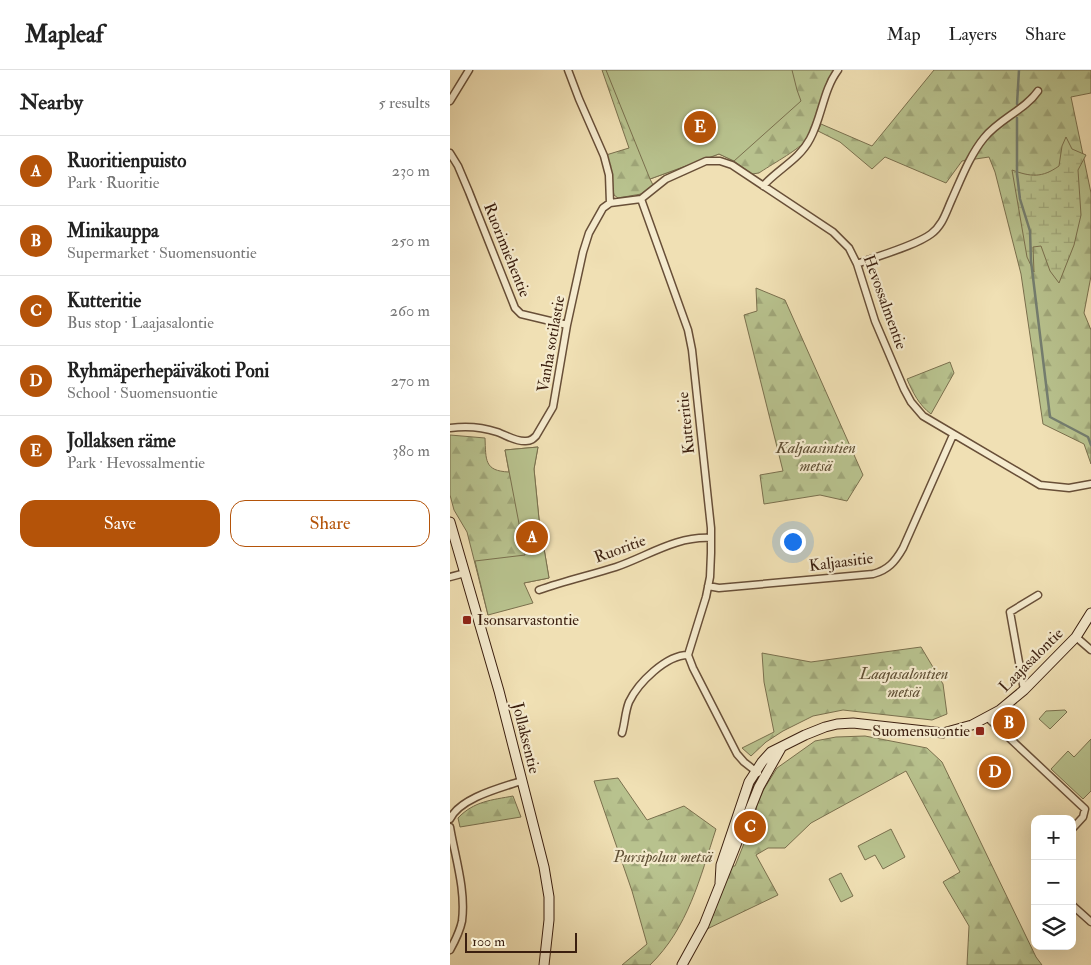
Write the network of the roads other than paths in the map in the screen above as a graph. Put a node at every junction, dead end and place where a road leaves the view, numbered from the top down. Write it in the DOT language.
graph roads {
  1 [pos="469,70"];
  2 [pos="568,70"];
  3 [pos="838,70"];
  4 [pos="1038,91"];
  5 [pos="450,101"];
  6 [pos="450,153"];
  7 [pos="764,186"];
  8 [pos="641,198"];
  9 [pos="610,203"];
  10 [pos="857,264"];
  11 [pos="567,325"];
  12 [pos="450,428"];
  13 [pos="953,435"];
  14 [pos="1091,484"];
  15 [pos="450,522"];
  16 [pos="711,538"];
  17 [pos="465,573"];
  18 [pos="450,577"];
  19 [pos="708,586"];
  20 [pos="539,590"];
  21 [pos="1038,595"];
  22 [pos="1091,615"];
  23 [pos="1076,637"];
  24 [pos="1091,650"];
  25 [pos="688,655"];
  26 [pos="1024,690"];
  27 [pos="988,718"];
  28 [pos="622,733"];
  29 [pos="759,774"];
  30 [pos="521,781"];
  31 [pos="450,819"];
  32 [pos="1076,825"];
  33 [pos="450,827"];
  34 [pos="1076,909"];
  35 [pos="1091,922"];
  36 [pos="694,944"];
  37 [pos="450,950"];
  38 [pos="544,965"];
  39 [pos="674,965"];
  40 [pos="682,965"];
  1 -- 5 [label="street"];
  2 -- 9 [label="street"];
  3 -- 7 [label="street"];
  4 -- 10 [label="street"];
  6 -- 11 [label="street, Ruorimiehentie"];
  7 -- 8 [label="street, Hevossalmentie"];
  7 -- 10 [label="street, Hevossalmentie"];
  8 -- 9 [label="street"];
  8 -- 16 [label="street, Kutteritie"];
  9 -- 11 [label="street, Vanha sotilastie"];
  10 -- 13 [label="street, Hevossalmentie"];
  11 -- 12 [label="street, Vanha sotilastie"];
  13 -- 14 [label="street, Hevossalmentie"];
  13 -- 19 [label="street, Kaljaasitie"];
  15 -- 17 [label="main road, Jollaksentie"];
  16 -- 19 [label="street, Kutteritie"];
  16 -- 20 [label="street, Ruoritie"];
  17 -- 18 [label="street"];
  17 -- 30 [label="main road, Jollaksentie"];
  19 -- 25 [label="street, Kutteritie"];
  21 -- 26 [label="street"];
  22 -- 23 [label="main road, Laajasalontie"];
  23 -- 24 [label="street"];
  23 -- 26 [label="main road, Laajasalontie"];
  25 -- 28 [label="street"];
  25 -- 29 [label="street"];
  26 -- 27 [label="main road, Laajasalontie"];
  27 -- 29 [label="main road, Laajasalontie"];
  27 -- 32 [label="street"];
  29 -- 36 [label="main road, Laajasalontie"];
  30 -- 31 [label="street"];
  30 -- 38 [label="main road, Jollaksentie"];
  33 -- 37 [label="street"];
  34 -- 35 [label="street"];
  36 -- 39 [label="main road, Laajasalontie"];
  36 -- 40 [label="main road, Laajasalontie"];
}
